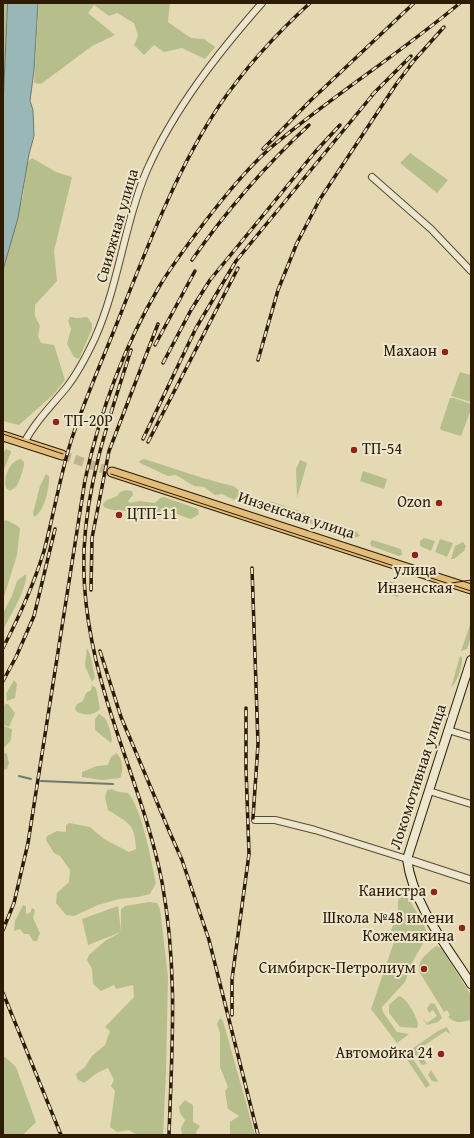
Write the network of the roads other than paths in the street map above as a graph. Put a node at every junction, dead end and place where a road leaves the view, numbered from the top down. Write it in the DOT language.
graph roads {
  1 [pos="262,3"];
  2 [pos="372,177"];
  3 [pos="471,271"];
  4 [pos="7,437"];
  5 [pos="24,443"];
  6 [pos="62,456"];
  7 [pos="112,472"];
  8 [pos="471,589"];
  9 [pos="471,660"];
  10 [pos="470,670"];
  11 [pos="448,730"];
  12 [pos="471,737"];
  13 [pos="429,791"];
  14 [pos="471,804"];
  15 [pos="255,820"];
  16 [pos="407,859"];
  17 [pos="471,880"];
  18 [pos="471,984"];
  1 -- 5 [label="street, Свияжная улица"];
  2 -- 3 [label="street"];
  4 -- 5 [label="main road"];
  5 -- 6 [label="main road"];
  7 -- 8 [label="main road, Инзенская улица"];
  9 -- 10 [label="main road, Локомотивная улица"];
  10 -- 11 [label="main road, Локомотивная улица"];
  11 -- 12 [label="street"];
  11 -- 13 [label="main road, Локомотивная улица"];
  13 -- 14 [label="street"];
  13 -- 16 [label="main road, Локомотивная улица"];
  15 -- 16 [label="street"];
  16 -- 17 [label="street"];
  16 -- 18 [label="main road, Локомотивная улица"];
}
